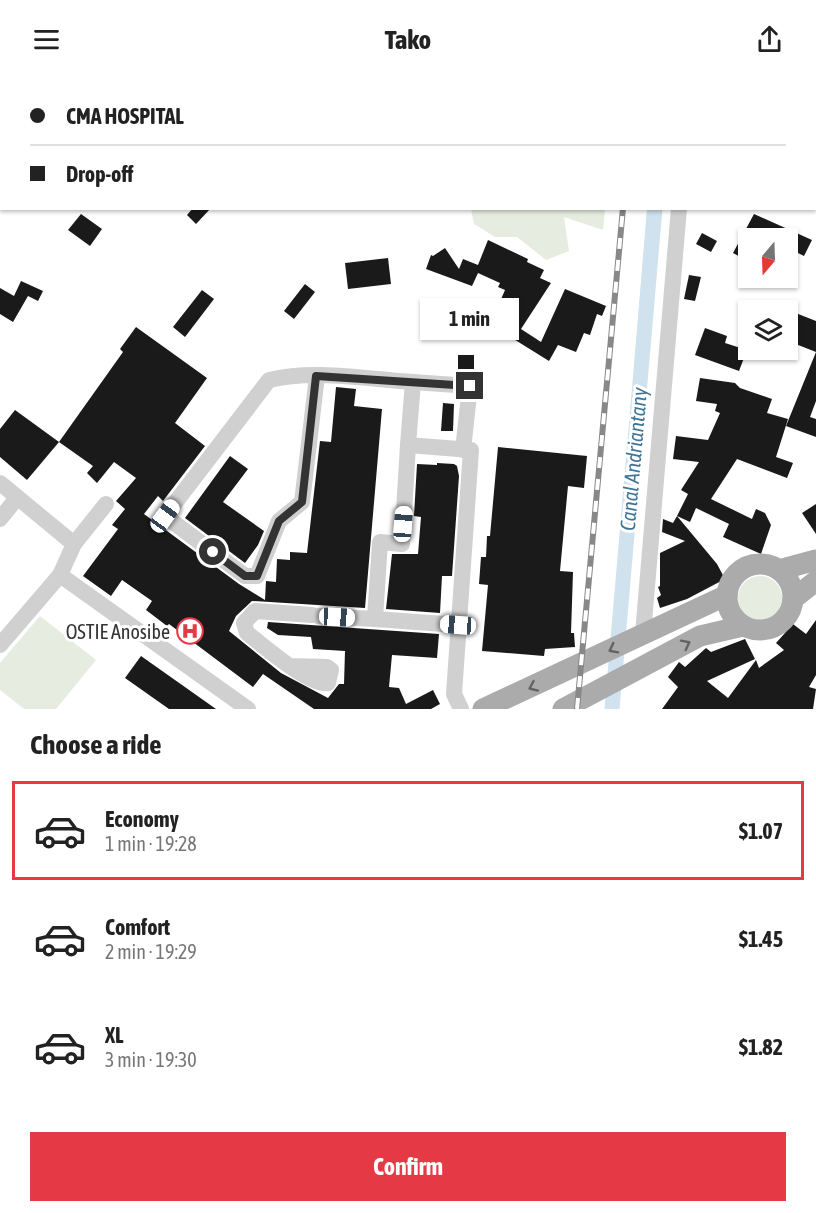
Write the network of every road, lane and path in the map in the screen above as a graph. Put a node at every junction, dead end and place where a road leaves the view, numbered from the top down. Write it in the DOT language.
graph roads {
  1 [pos="679,210"];
  2 [pos="316,376"];
  3 [pos="413,382"];
  4 [pos="408,445"];
  5 [pos="464,450"];
  6 [pos="0,483"];
  7 [pos="17,498"];
  8 [pos="106,504"];
  9 [pos="0,519"];
  10 [pos="74,544"];
  11 [pos="816,560"];
  12 [pos="779,570"];
  13 [pos="60,575"];
  14 [pos="816,581"];
  15 [pos="727,595"];
  16 [pos="793,599"];
  17 [pos="375,619"];
  18 [pos="458,625"];
  19 [pos="743,626"];
  20 [pos="643,634"];
  21 [pos="0,645"];
  22 [pos="291,666"];
  23 [pos="248,709"];
  24 [pos="460,709"];
  25 [pos="483,709"];
  26 [pos="563,709"];
  1 -- 20 [label="street"];
  2 -- 2 [label="street"];
  2 -- 3 [label="street"];
  3 -- 4 [label="street"];
  3 -- 5 [label="street"];
  4 -- 5 [label="street"];
  4 -- 17 [label="street"];
  5 -- 18 [label="street"];
  6 -- 7 [label="street"];
  7 -- 9 [label="street"];
  7 -- 10 [label="street"];
  8 -- 10 [label="street"];
  10 -- 13 [label="street"];
  11 -- 12 [label="main road"];
  12 -- 15 [label="main road"];
  12 -- 16 [label="main road"];
  13 -- 21 [label="street"];
  13 -- 23 [label="street"];
  14 -- 16 [label="main road"];
  15 -- 19 [label="main road"];
  15 -- 20 [label="main road"];
  16 -- 19 [label="main road"];
  17 -- 18 [label="street"];
  17 -- 22 [label="street"];
  18 -- 24 [label="street"];
  26 -- 19 [label="main road, one-way"];
  20 -- 25 [label="main road, one-way"];
}
